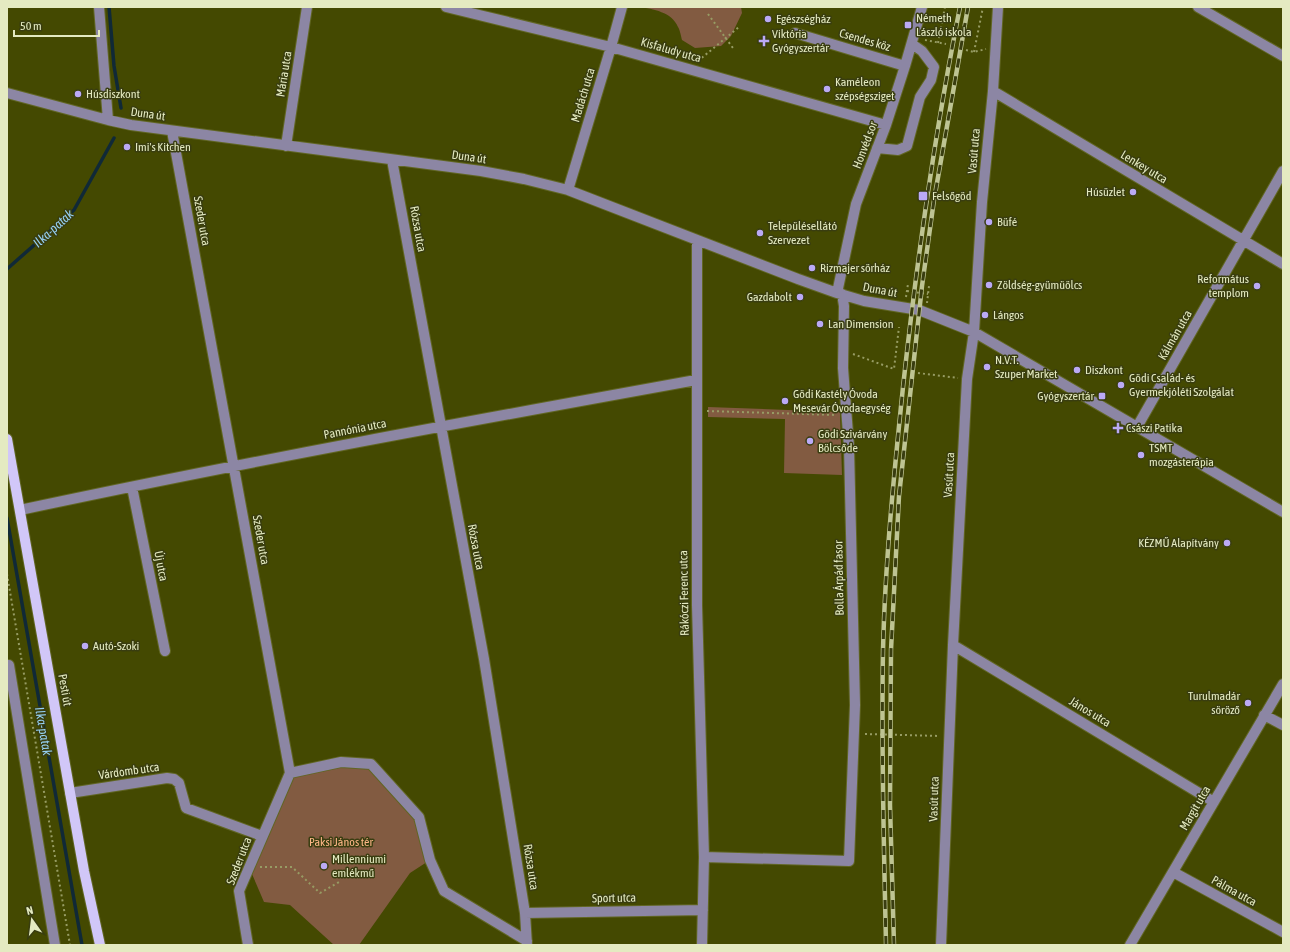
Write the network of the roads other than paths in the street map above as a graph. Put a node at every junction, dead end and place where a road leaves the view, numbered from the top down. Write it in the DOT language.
graph roads {
  1 [pos="99,7"];
  2 [pos="307,7"];
  3 [pos="446,7"];
  4 [pos="622,7"];
  5 [pos="922,7"];
  6 [pos="998,7"];
  7 [pos="1198,7"];
  8 [pos="795,33"];
  9 [pos="913,41"];
  10 [pos="611,47"];
  11 [pos="1283,56"];
  12 [pos="905,66"];
  13 [pos="993,91"];
  14 [pos="7,93"];
  15 [pos="112,121"];
  16 [pos="886,125"];
  17 [pos="172,131"];
  18 [pos="286,146"];
  19 [pos="877,148"];
  20 [pos="392,160"];
  21 [pos="1283,171"];
  22 [pos="568,190"];
  23 [pos="697,240"];
  24 [pos="1243,241"];
  25 [pos="1283,264"];
  26 [pos="840,294"];
  27 [pos="974,332"];
  28 [pos="696,380"];
  29 [pos="440,426"];
  30 [pos="1137,427"];
  31 [pos="7,439"];
  32 [pos="234,465"];
  33 [pos="132,486"];
  34 [pos="20,510"];
  35 [pos="1283,512"];
  36 [pos="953,645"];
  37 [pos="165,651"];
  38 [pos="9,665"];
  39 [pos="1283,684"];
  40 [pos="1264,715"];
  41 [pos="1283,725"];
  42 [pos="290,773"];
  43 [pos="70,793"];
  44 [pos="1214,802"];
  45 [pos="262,836"];
  46 [pos="704,857"];
  47 [pos="1173,872"];
  48 [pos="703,910"];
  49 [pos="525,913"];
  50 [pos="1283,932"];
  51 [pos="527,943"];
  52 [pos="55,945"];
  53 [pos="100,945"];
  54 [pos="248,945"];
  55 [pos="702,945"];
  56 [pos="941,945"];
  57 [pos="1130,945"];
  1 -- 15 [label="street"];
  2 -- 18 [label="street, Mária utca"];
  3 -- 10 [label="street, Kisfaludy utca"];
  4 -- 10 [label="street, Madách utca"];
  5 -- 9 [label="street, Honvéd sor"];
  6 -- 13 [label="street, Vasút utca"];
  7 -- 11 [label="street"];
  8 -- 12 [label="street, Csendes köz"];
  9 -- 12 [label="street, Honvéd sor"];
  9 -- 19 [label="street"];
  10 -- 16 [label="street, Kisfaludy utca"];
  10 -- 22 [label="street, Madách utca"];
  12 -- 16 [label="street, Honvéd sor"];
  13 -- 24 [label="street, Lenkey utca"];
  13 -- 27 [label="street, Vasút utca"];
  14 -- 15 [label="street, Duna út"];
  15 -- 17 [label="street, Duna út"];
  16 -- 19 [label="street, Honvéd sor"];
  17 -- 18 [label="street, Duna út"];
  17 -- 32 [label="street, Szeder utca"];
  18 -- 20 [label="street, Duna út"];
  19 -- 26 [label="street, Honvéd sor"];
  20 -- 22 [label="street, Duna út"];
  20 -- 29 [label="street, Rózsa utca"];
  21 -- 24 [label="street, Kálmán utca"];
  22 -- 23 [label="street, Duna út"];
  23 -- 26 [label="street, Duna út"];
  23 -- 28 [label="street, Rákóczi Ferenc utca"];
  24 -- 25 [label="street, Lenkey utca"];
  24 -- 30 [label="street, Kálmán utca"];
  26 -- 27 [label="street, Duna út"];
  26 -- 46 [label="street, Bolla Árpád fasor"];
  27 -- 30 [label="street, Duna út"];
  27 -- 36 [label="street, Vasút utca"];
  28 -- 29 [label="street, Pannónia utca"];
  28 -- 46 [label="street, Rákóczi Ferenc utca"];
  29 -- 32 [label="street, Pannónia utca"];
  29 -- 49 [label="street, Rózsa utca"];
  30 -- 35 [label="street, Duna út"];
  31 -- 34 [label="main road, Pesti út"];
  32 -- 33 [label="street, Pannónia utca"];
  32 -- 42 [label="street, Szeder utca"];
  33 -- 34 [label="street, Pannónia utca"];
  33 -- 37 [label="street, Új utca"];
  34 -- 43 [label="main road, Pesti út"];
  36 -- 44 [label="street, János utca"];
  36 -- 56 [label="street, Vasút utca"];
  38 -- 52 [label="street"];
  39 -- 40 [label="street, Margit utca"];
  40 -- 41 [label="street"];
  40 -- 44 [label="street, Margit utca"];
  42 -- 45 [label="street, Szeder utca"];
  42 -- 51 [label="street, Rózsa utca"];
  43 -- 45 [label="street, Várdomb utca"];
  43 -- 53 [label="main road, Pesti út"];
  44 -- 47 [label="street, Margit utca"];
  45 -- 54 [label="street, Szeder utca"];
  46 -- 48 [label="street, Rákóczi Ferenc utca"];
  47 -- 50 [label="street, Pálma utca"];
  47 -- 57 [label="street, Margit utca"];
  48 -- 49 [label="street, Sport utca"];
  48 -- 55 [label="street, Rákóczi Ferenc utca"];
  49 -- 51 [label="street, Rózsa utca"];
}
